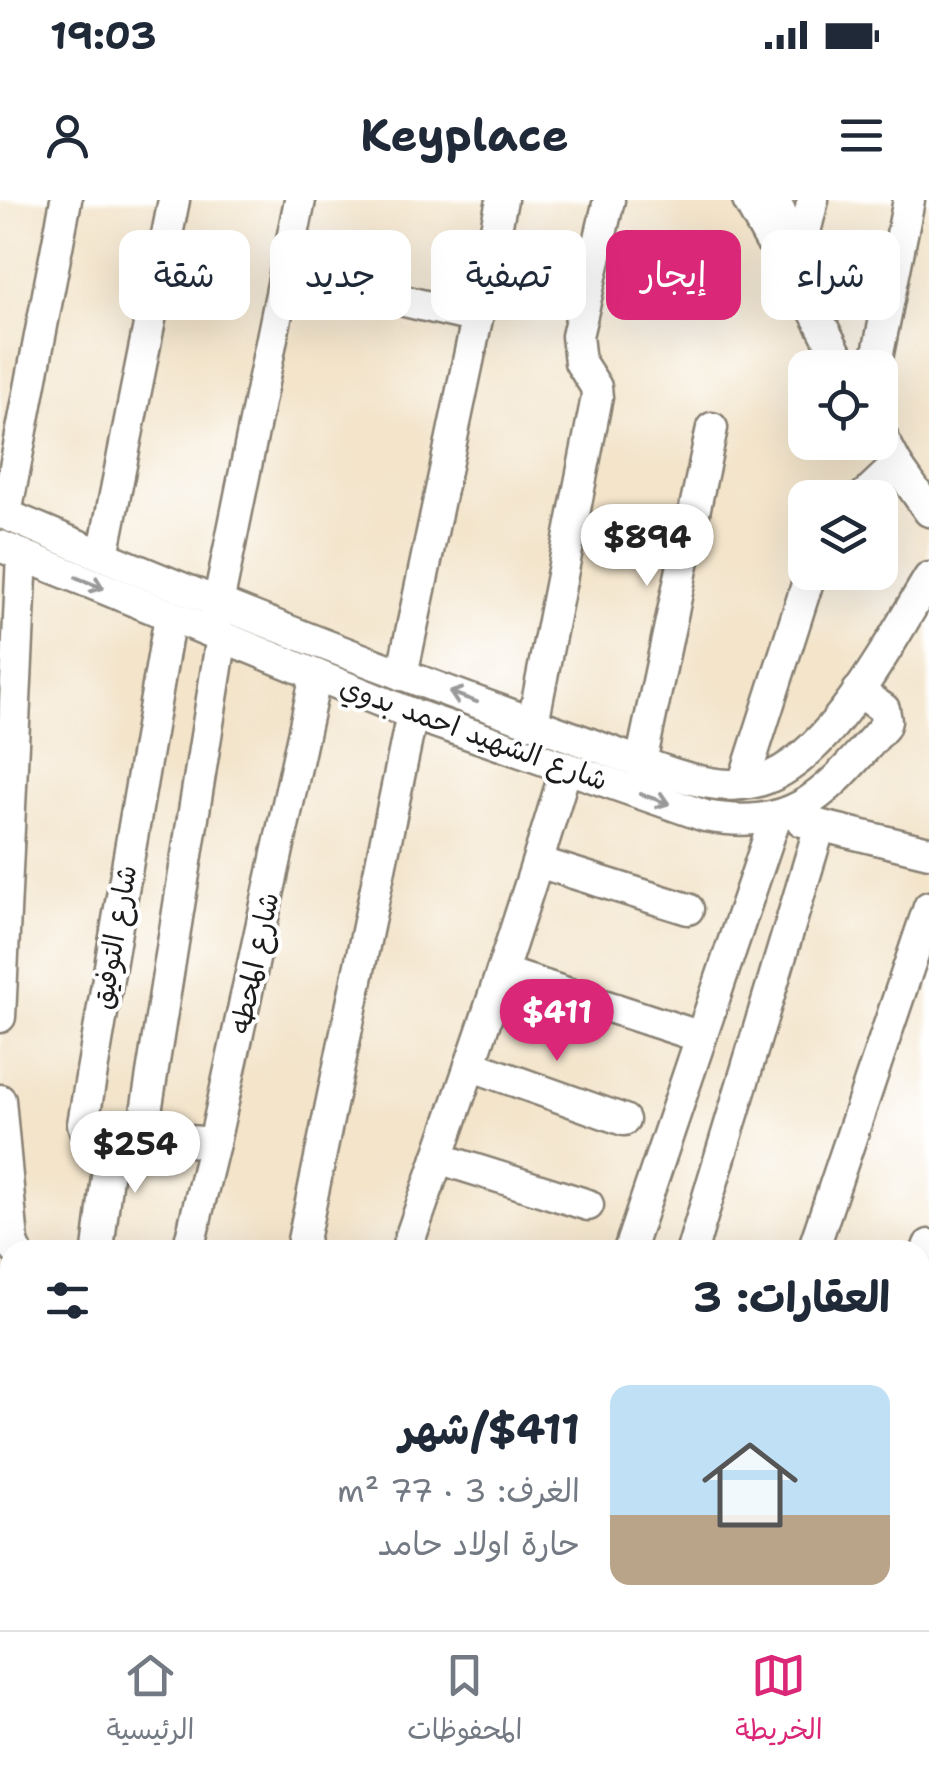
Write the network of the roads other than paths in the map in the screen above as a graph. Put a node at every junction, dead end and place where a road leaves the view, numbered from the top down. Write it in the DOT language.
graph roads {
  1 [pos="66,200"];
  2 [pos="174,200"];
  3 [pos="300,200"];
  4 [pos="502,200"];
  5 [pos="609,200"];
  6 [pos="748,200"];
  7 [pos="774,200"];
  8 [pos="813,200"];
  9 [pos="909,200"];
  10 [pos="496,230"];
  11 [pos="764,230"];
  12 [pos="788,230"];
  13 [pos="806,230"];
  14 [pos="477,320"];
  15 [pos="817,320"];
  16 [pos="834,350"];
  17 [pos="879,350"];
  18 [pos="712,428"];
  19 [pos="894,460"];
  20 [pos="897,465"];
  21 [pos="881,480"];
  22 [pos="929,511"];
  23 [pos="3,513"];
  24 [pos="11,550"];
  25 [pos="103,556"];
  26 [pos="929,578"];
  27 [pos="805,590"];
  28 [pos="219,602"];
  29 [pos="170,616"];
  30 [pos="217,635"];
  31 [pos="316,675"];
  32 [pos="402,675"];
  33 [pos="858,691"];
  34 [pos="412,714"];
  35 [pos="533,723"];
  36 [pos="641,762"];
  37 [pos="566,768"];
  38 [pos="778,773"];
  39 [pos="743,784"];
  40 [pos="781,814"];
  41 [pos="820,826"];
  42 [pos="929,852"];
  43 [pos="538,862"];
  44 [pos="929,907"];
  45 [pos="688,909"];
  46 [pos="502,972"];
  47 [pos="0,1017"];
  48 [pos="701,1037"];
  49 [pos="470,1065"];
  50 [pos="0,1100"];
  51 [pos="624,1120"];
  52 [pos="127,1136"];
  53 [pos="214,1143"];
  54 [pos="438,1158"];
  55 [pos="588,1205"];
  56 [pos="13,1240"];
  57 [pos="101,1240"];
  58 [pos="190,1240"];
  59 [pos="304,1240"];
  60 [pos="409,1240"];
  61 [pos="632,1240"];
  62 [pos="695,1240"];
  63 [pos="816,1240"];
  1 -- 23 [label="street"];
  2 -- 25 [label="street"];
  3 -- 28 [label="street"];
  4 -- 10 [label="street"];
  5 -- 35 [label="street"];
  6 -- 11 [label="street"];
  7 -- 12 [label="street"];
  8 -- 13 [label="street"];
  9 -- 17 [label="street"];
  14 -- 32 [label="street"];
  15 -- 16 [label="street"];
  18 -- 36 [label="street"];
  19 -- 20 [label="street"];
  20 -- 21 [label="street"];
  20 -- 22 [label="street"];
  23 -- 25 [label="street, شارع الشهيد احمد بدوي"];
  24 -- 29 [label="street, شارع الشهيد احمد بدوي, one-way"];
  24 -- 47 [label="street"];
  25 -- 28 [label="street, شارع الشهيد احمد بدوي"];
  26 -- 33 [label="street, شارع الشهيد احمد بدوي"];
  27 -- 39 [label="street"];
  28 -- 30 [label="street"];
  28 -- 32 [label="street, شارع الشهيد احمد بدوي"];
  29 -- 30 [label="street, شارع الشهيد احمد بدوي"];
  29 -- 52 [label="street, شارع التوفيق"];
  30 -- 31 [label="street, شارع الشهيد احمد بدوي"];
  30 -- 52 [label="street"];
  31 -- 34 [label="street, شارع الشهيد احمد بدوي"];
  31 -- 53 [label="street, شارع المحطه"];
  35 -- 32 [label="street, شارع الشهيد احمد بدوي, one-way"];
  33 -- 38 [label="street, شارع الشهيد احمد بدوي"];
  33 -- 40 [label="street, شارع الشهيد احمد بدوي"];
  34 -- 37 [label="street, شارع الشهيد احمد بدوي"];
  34 -- 59 [label="street"];
  35 -- 36 [label="street, شارع الشهيد احمد بدوي"];
  36 -- 39 [label="street, شارع الشهيد احمد بدوي"];
  37 -- 40 [label="street, شارع الشهيد احمد بدوي, one-way"];
  37 -- 43 [label="street"];
  38 -- 39 [label="street, شارع الشهيد احمد بدوي"];
  38 -- 40 [label="street"];
  40 -- 41 [label="street"];
  40 -- 48 [label="street"];
  41 -- 42 [label="street"];
  41 -- 62 [label="street"];
  43 -- 45 [label="street"];
  43 -- 46 [label="street"];
  44 -- 63 [label="street"];
  46 -- 48 [label="street"];
  46 -- 49 [label="street"];
  48 -- 61 [label="street"];
  49 -- 51 [label="street"];
  49 -- 54 [label="street"];
  50 -- 56 [label="street"];
  52 -- 53 [label="street"];
  52 -- 57 [label="street"];
  53 -- 58 [label="street, شارع المحطه"];
  54 -- 55 [label="street"];
  54 -- 60 [label="street"];
}
